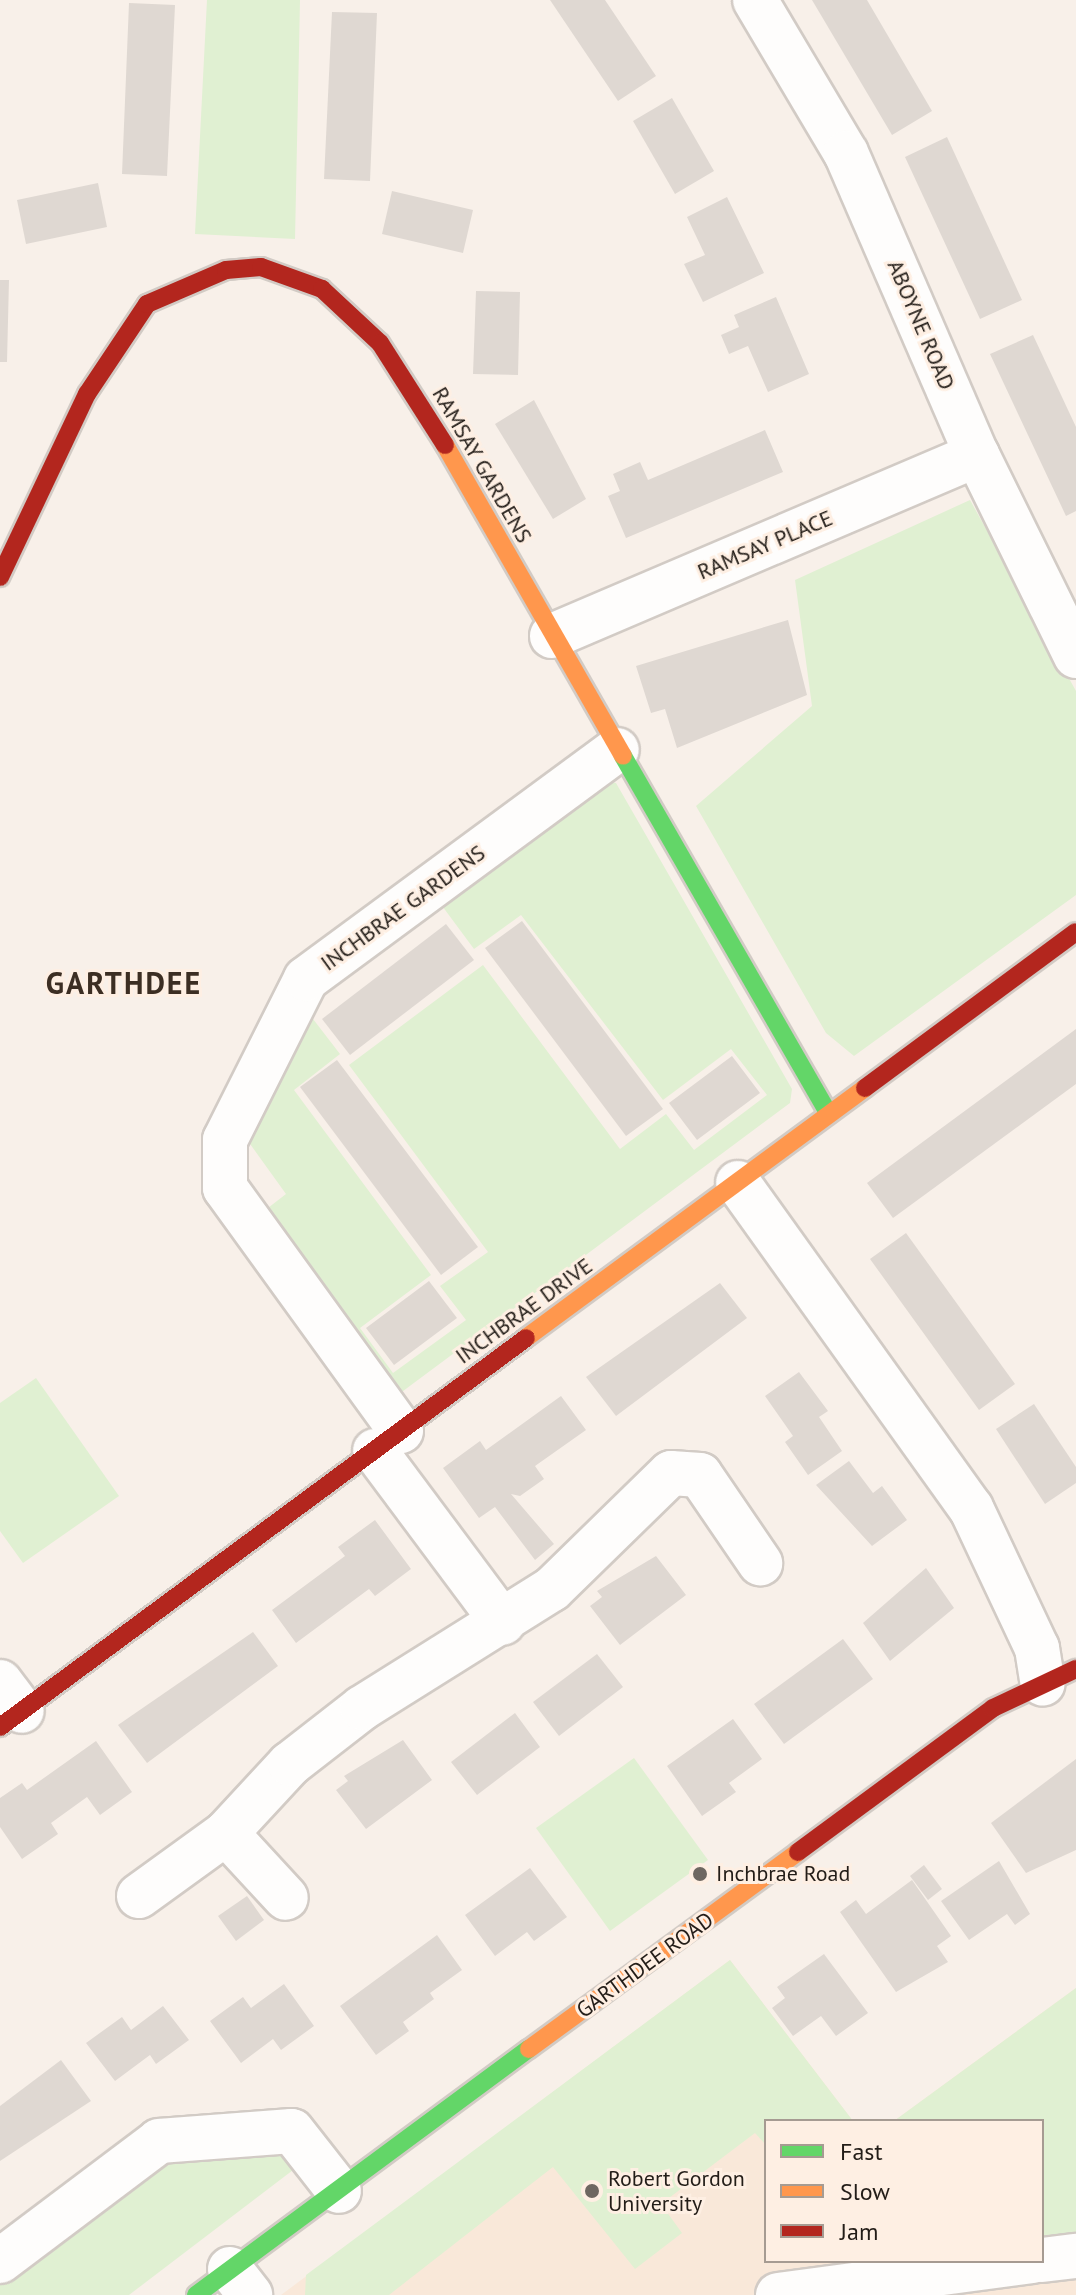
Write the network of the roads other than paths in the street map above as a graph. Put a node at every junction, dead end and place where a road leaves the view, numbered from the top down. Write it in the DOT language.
graph roads {
  1 [pos="755,0"];
  2 [pos="977,455"];
  3 [pos="0,577"];
  4 [pos="552,636"];
  5 [pos="1076,656"];
  6 [pos="617,750"];
  7 [pos="1076,932"];
  8 [pos="827,1111"];
  9 [pos="738,1183"];
  10 [pos="388,1441"];
  11 [pos="760,1563"];
  12 [pos="503,1623"];
  13 [pos="1059,1676"];
  14 [pos="7,1707"];
  15 [pos="226,1833"];
  16 [pos="139,1896"];
  17 [pos="286,1898"];
  18 [pos="339,2191"];
  19 [pos="1076,2256"];
  20 [pos="1044,2260"];
  21 [pos="0,2261"];
  22 [pos="1018,2263"];
  23 [pos="240,2282"];
  24 [pos="196,2295"];
  25 [pos="778,2295"];
  1 -- 2 [label="street, ABOYNE ROAD"];
  2 -- 4 [label="street, RAMSAY PLACE"];
  2 -- 5 [label="street, ABOYNE ROAD"];
  3 -- 4 [label="street, RAMSAY GARDENS"];
  4 -- 6 [label="street, RAMSAY GARDENS"];
  6 -- 8 [label="street, RAMSAY GARDENS"];
  6 -- 10 [label="street, INCHBRAE GARDENS"];
  7 -- 8 [label="street, INCHBRAE DRIVE"];
  8 -- 9 [label="street, INCHBRAE DRIVE"];
  9 -- 10 [label="street, INCHBRAE DRIVE"];
  9 -- 13 [label="street"];
  10 -- 12 [label="street, INCHBRAE GARDENS"];
  10 -- 14 [label="street, INCHBRAE DRIVE"];
  11 -- 12 [label="street"];
  12 -- 15 [label="street"];
  13 -- 18 [label="street, GARTHDEE ROAD"];
  15 -- 16 [label="street"];
  15 -- 17 [label="street"];
  18 -- 21 [label="street"];
  18 -- 23 [label="street, GARTHDEE ROAD"];
  19 -- 20 [label="street"];
  22 -- 25 [label="street"];
  23 -- 24 [label="street, GARTHDEE ROAD"];
}
